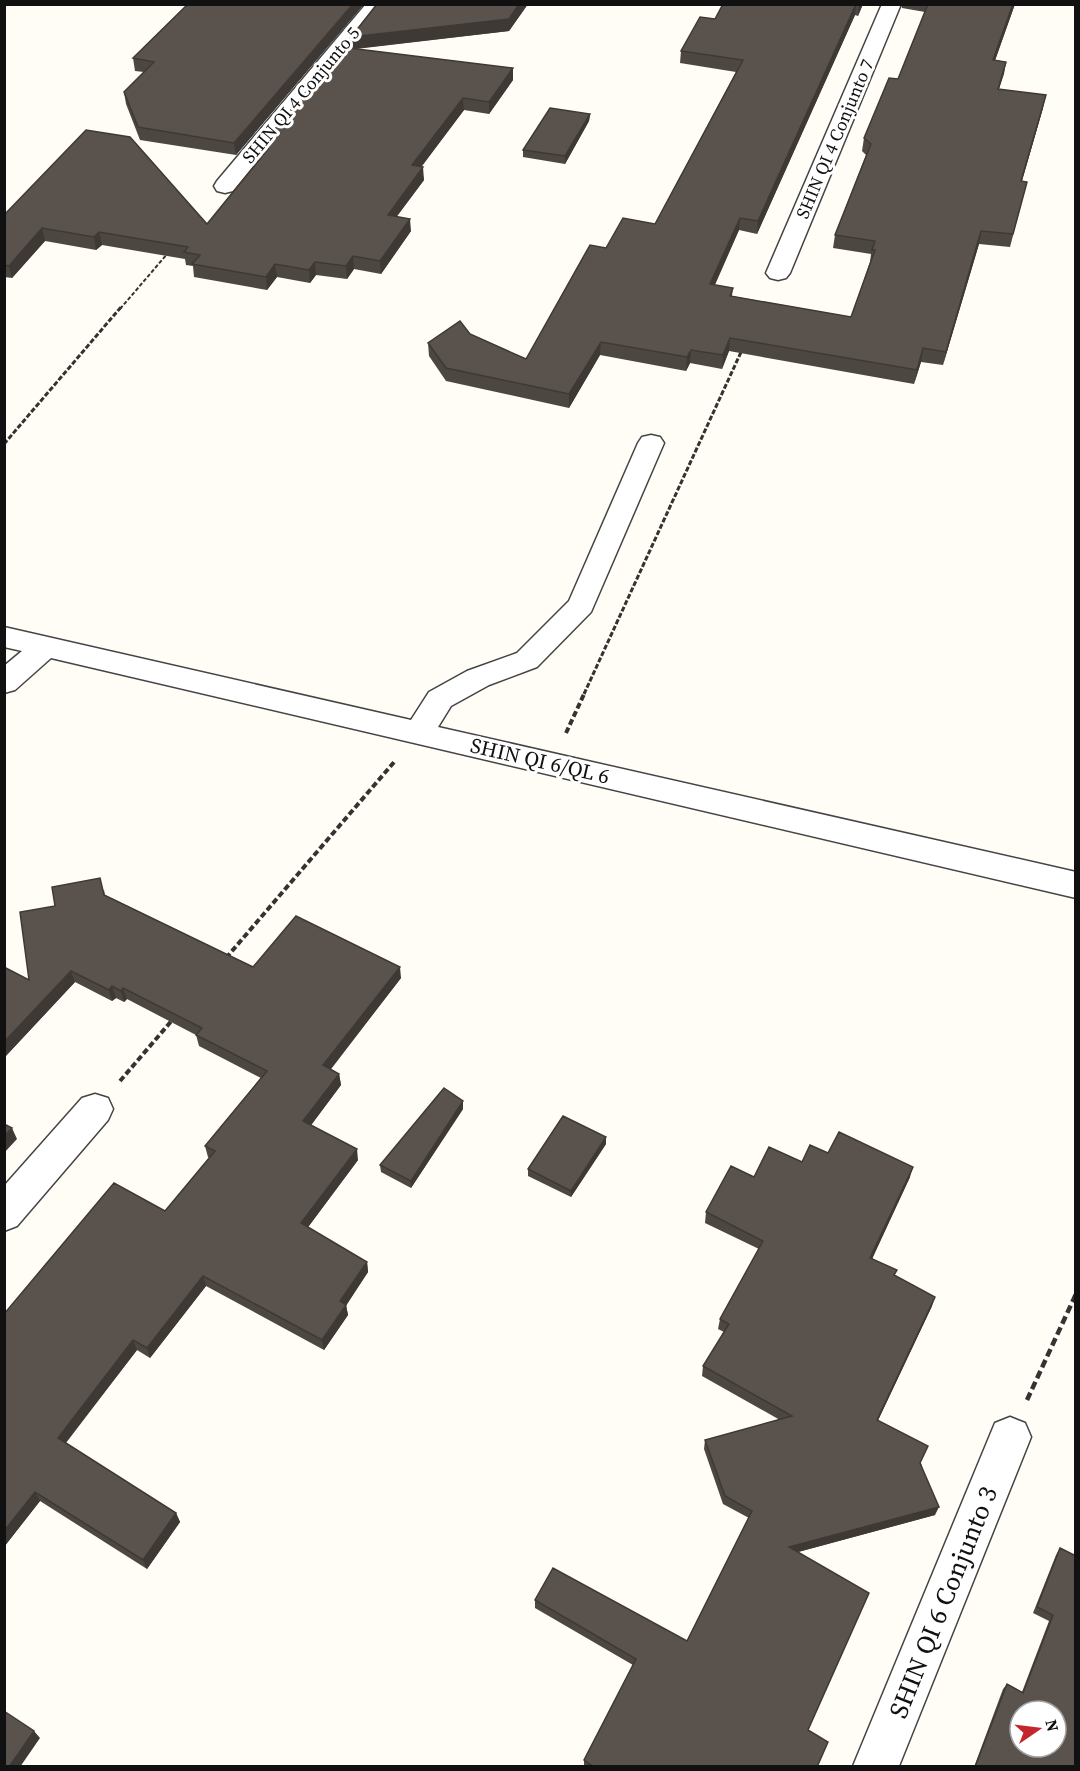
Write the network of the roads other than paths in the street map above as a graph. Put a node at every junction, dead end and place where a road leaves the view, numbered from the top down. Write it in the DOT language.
graph roads {
  1 [pos="377,4"];
  2 [pos="892,4"];
  3 [pos="225,186"];
  4 [pos="778,273"];
  5 [pos="651,443"];
  6 [pos="4,637"];
  7 [pos="45,647"];
  8 [pos="4,683"];
  9 [pos="419,733"];
  10 [pos="1076,885"];
  11 [pos="95,1109"];
  12 [pos="4,1214"];
  13 [pos="1010,1437"];
  14 [pos="876,1767"];
  1 -- 3 [label="street, SHIN QI 4 Conjunto 5"];
  2 -- 4 [label="street, SHIN QI 4 Conjunto 7"];
  5 -- 9 [label="street"];
  6 -- 7 [label="street, SHIN QI 6/QL 6"];
  7 -- 8 [label="street"];
  7 -- 9 [label="street, SHIN QI 6/QL 6"];
  9 -- 10 [label="street, SHIN QI 6/QL 6"];
  11 -- 12 [label="street"];
  13 -- 14 [label="street, SHIN QI 6 Conjunto 3"];
}
